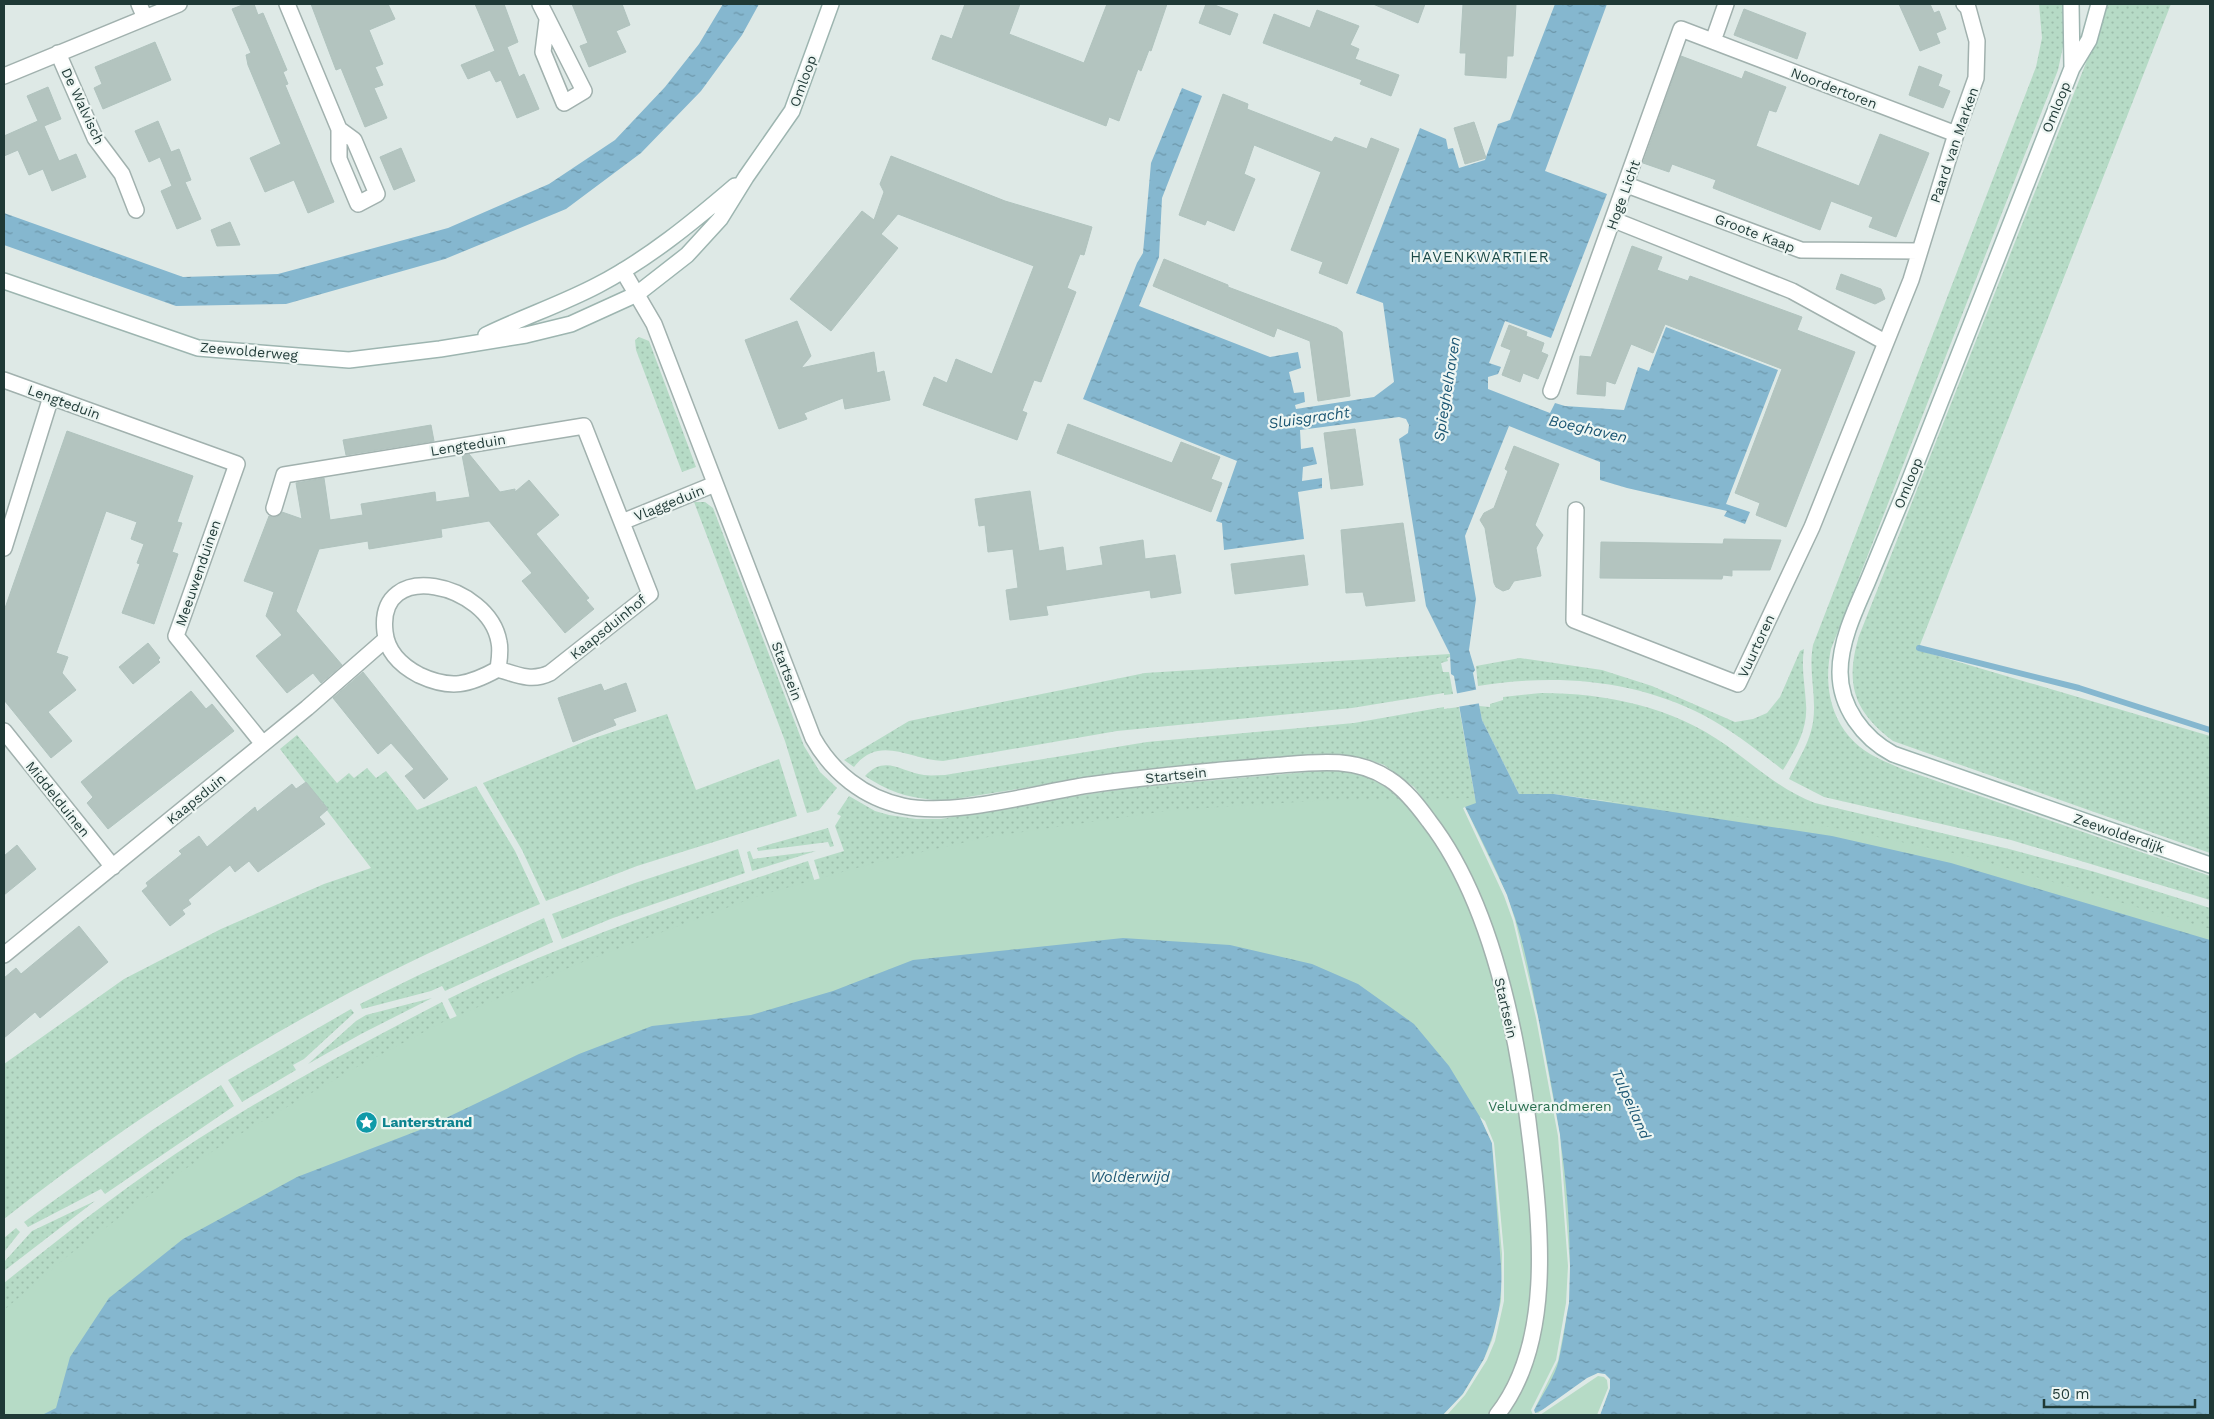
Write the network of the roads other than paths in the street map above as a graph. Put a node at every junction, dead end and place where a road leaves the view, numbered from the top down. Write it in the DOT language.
graph roads {
  1 [pos="139,4"];
  2 [pos="179,4"];
  3 [pos="287,4"];
  4 [pos="540,4"];
  5 [pos="831,4"];
  6 [pos="1726,4"];
  7 [pos="2071,4"];
  8 [pos="2099,4"];
  9 [pos="1970,5"];
  10 [pos="145,18"];
  11 [pos="546,20"];
  12 [pos="1713,41"];
  13 [pos="58,54"];
  14 [pos="2072,68"];
  15 [pos="4,76"];
  16 [pos="339,129"];
  17 [pos="1956,134"];
  18 [pos="746,177"];
  19 [pos="1627,185"];
  20 [pos="136,210"];
  21 [pos="1614,220"];
  22 [pos="1919,251"];
  23 [pos="623,270"];
  24 [pos="4,281"];
  25 [pos="637,294"];
  26 [pos="474,342"];
  27 [pos="1885,342"];
  28 [pos="4,380"];
  29 [pos="1551,391"];
  30 [pos="51,397"];
  31 [pos="237,464"];
  32 [pos="715,484"];
  33 [pos="274,508"];
  34 [pos="1576,510"];
  35 [pos="622,522"];
  36 [pos="4,548"];
  37 [pos="386,639"];
  38 [pos="498,669"];
  39 [pos="4,731"];
  40 [pos="264,744"];
  41 [pos="2028,801"];
  42 [pos="2210,865"];
  43 [pos="113,867"];
  44 [pos="4,955"];
  45 [pos="1497,1415"];
  1 -- 10 [label="street"];
  2 -- 10 [label="street, De Walvisch"];
  3 -- 16 [label="street"];
  4 -- 11 [label="street"];
  5 -- 18 [label="street, Omloop"];
  6 -- 12 [label="street"];
  7 -- 14 [label="street, Omloop"];
  8 -- 14 [label="street, Omloop"];
  9 -- 17 [label="street, Paard van Marken"];
  10 -- 13 [label="street, De Walvisch"];
  11 -- 11 [label="street"];
  12 -- 17 [label="street, Noordertoren"];
  12 -- 19 [label="street, Hoge Licht"];
  13 -- 15 [label="street, De Walvisch"];
  13 -- 20 [label="street, De Walvisch"];
  14 -- 41 [label="street, Omloop"];
  17 -- 22 [label="street, Paard van Marken"];
  18 -- 23 [label="street, Omloop"];
  18 -- 25 [label="street, Omloop"];
  19 -- 21 [label="street, Hoge Licht"];
  19 -- 22 [label="street, Groote Kaap"];
  21 -- 27 [label="street"];
  21 -- 29 [label="street, Hoge Licht"];
  22 -- 27 [label="street, Paard van Marken"];
  23 -- 25 [label="street, Startsein"];
  23 -- 26 [label="street, Zeewolderweg"];
  24 -- 26 [label="street, Zeewolderweg"];
  25 -- 26 [label="street, Zeewolderweg"];
  25 -- 32 [label="street, Startsein"];
  27 -- 34 [label="street, Vuurtoren"];
  28 -- 30 [label="street, Lengteduin"];
  30 -- 31 [label="street, Lengteduin"];
  30 -- 36 [label="street"];
  31 -- 40 [label="street, Meeuwenduinen"];
  32 -- 35 [label="street, Vlaggeduin"];
  32 -- 45 [label="street, Startsein"];
  33 -- 35 [label="street, Lengteduin"];
  35 -- 38 [label="street, Kaapsduinhof"];
  37 -- 38 [label="street"];
  37 -- 38 [label="street"];
  37 -- 40 [label="street, Kaapsduin"];
  39 -- 43 [label="street, Middelduinen"];
  40 -- 43 [label="street, Kaapsduin"];
  41 -- 42 [label="street, Zeewolderdijk"];
  43 -- 44 [label="street, Kaapsduin"];
}
